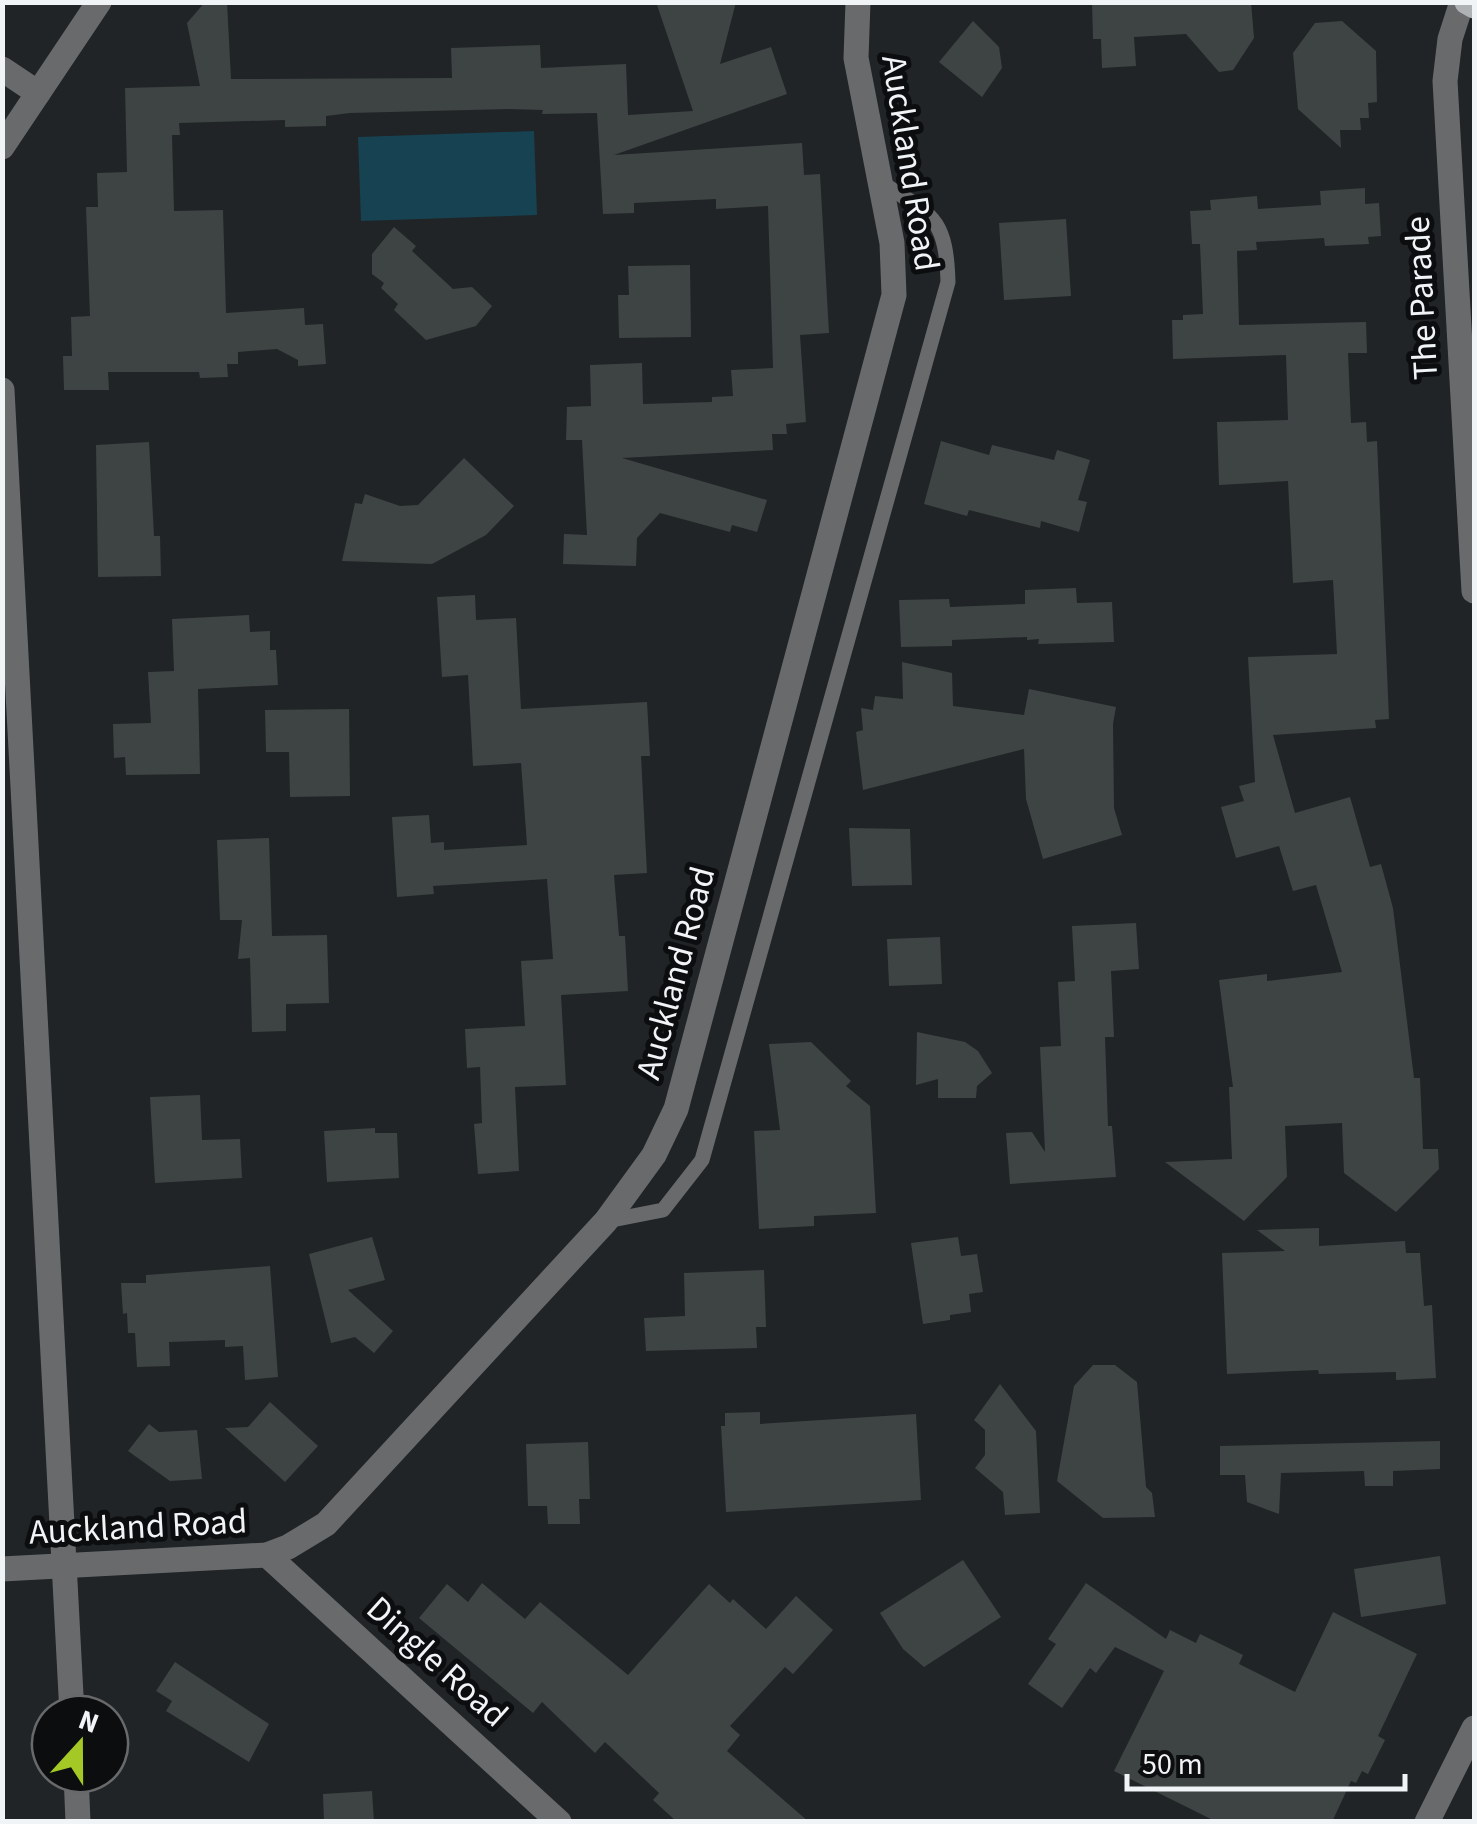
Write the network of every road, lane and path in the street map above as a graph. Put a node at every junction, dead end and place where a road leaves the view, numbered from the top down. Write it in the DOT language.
graph roads {
  1 [pos="99,2"];
  2 [pos="858,2"];
  3 [pos="1464,2"];
  4 [pos="1474,6"];
  5 [pos="2,69"];
  6 [pos="38,93"];
  7 [pos="2,146"];
  8 [pos="878,180"];
  9 [pos="2,390"];
  10 [pos="1474,592"];
  11 [pos="606,1221"];
  12 [pos="267,1555"];
  13 [pos="64,1566"];
  14 [pos="2,1569"];
  15 [pos="71,1694"];
  16 [pos="1474,1728"];
  17 [pos="77,1794"];
  18 [pos="78,1822"];
  19 [pos="560,1822"];
  20 [pos="1427,1822"];
  1 -- 6 [label="street"];
  2 -- 8 [label="street, Auckland Road"];
  3 -- 4 [label="main road"];
  3 -- 10 [label="street, The Parade"];
  5 -- 6 [label="street"];
  6 -- 7 [label="street"];
  8 -- 11 [label="street, Auckland Road"];
  8 -- 11 [label="lane"];
  9 -- 13 [label="street"];
  11 -- 12 [label="street, Auckland Road"];
  12 -- 13 [label="street, Auckland Road"];
  12 -- 19 [label="street, Dingle Road"];
  13 -- 14 [label="street, Auckland Road"];
  13 -- 15 [label="street"];
  16 -- 20 [label="street"];
  17 -- 18 [label="street"];
}
